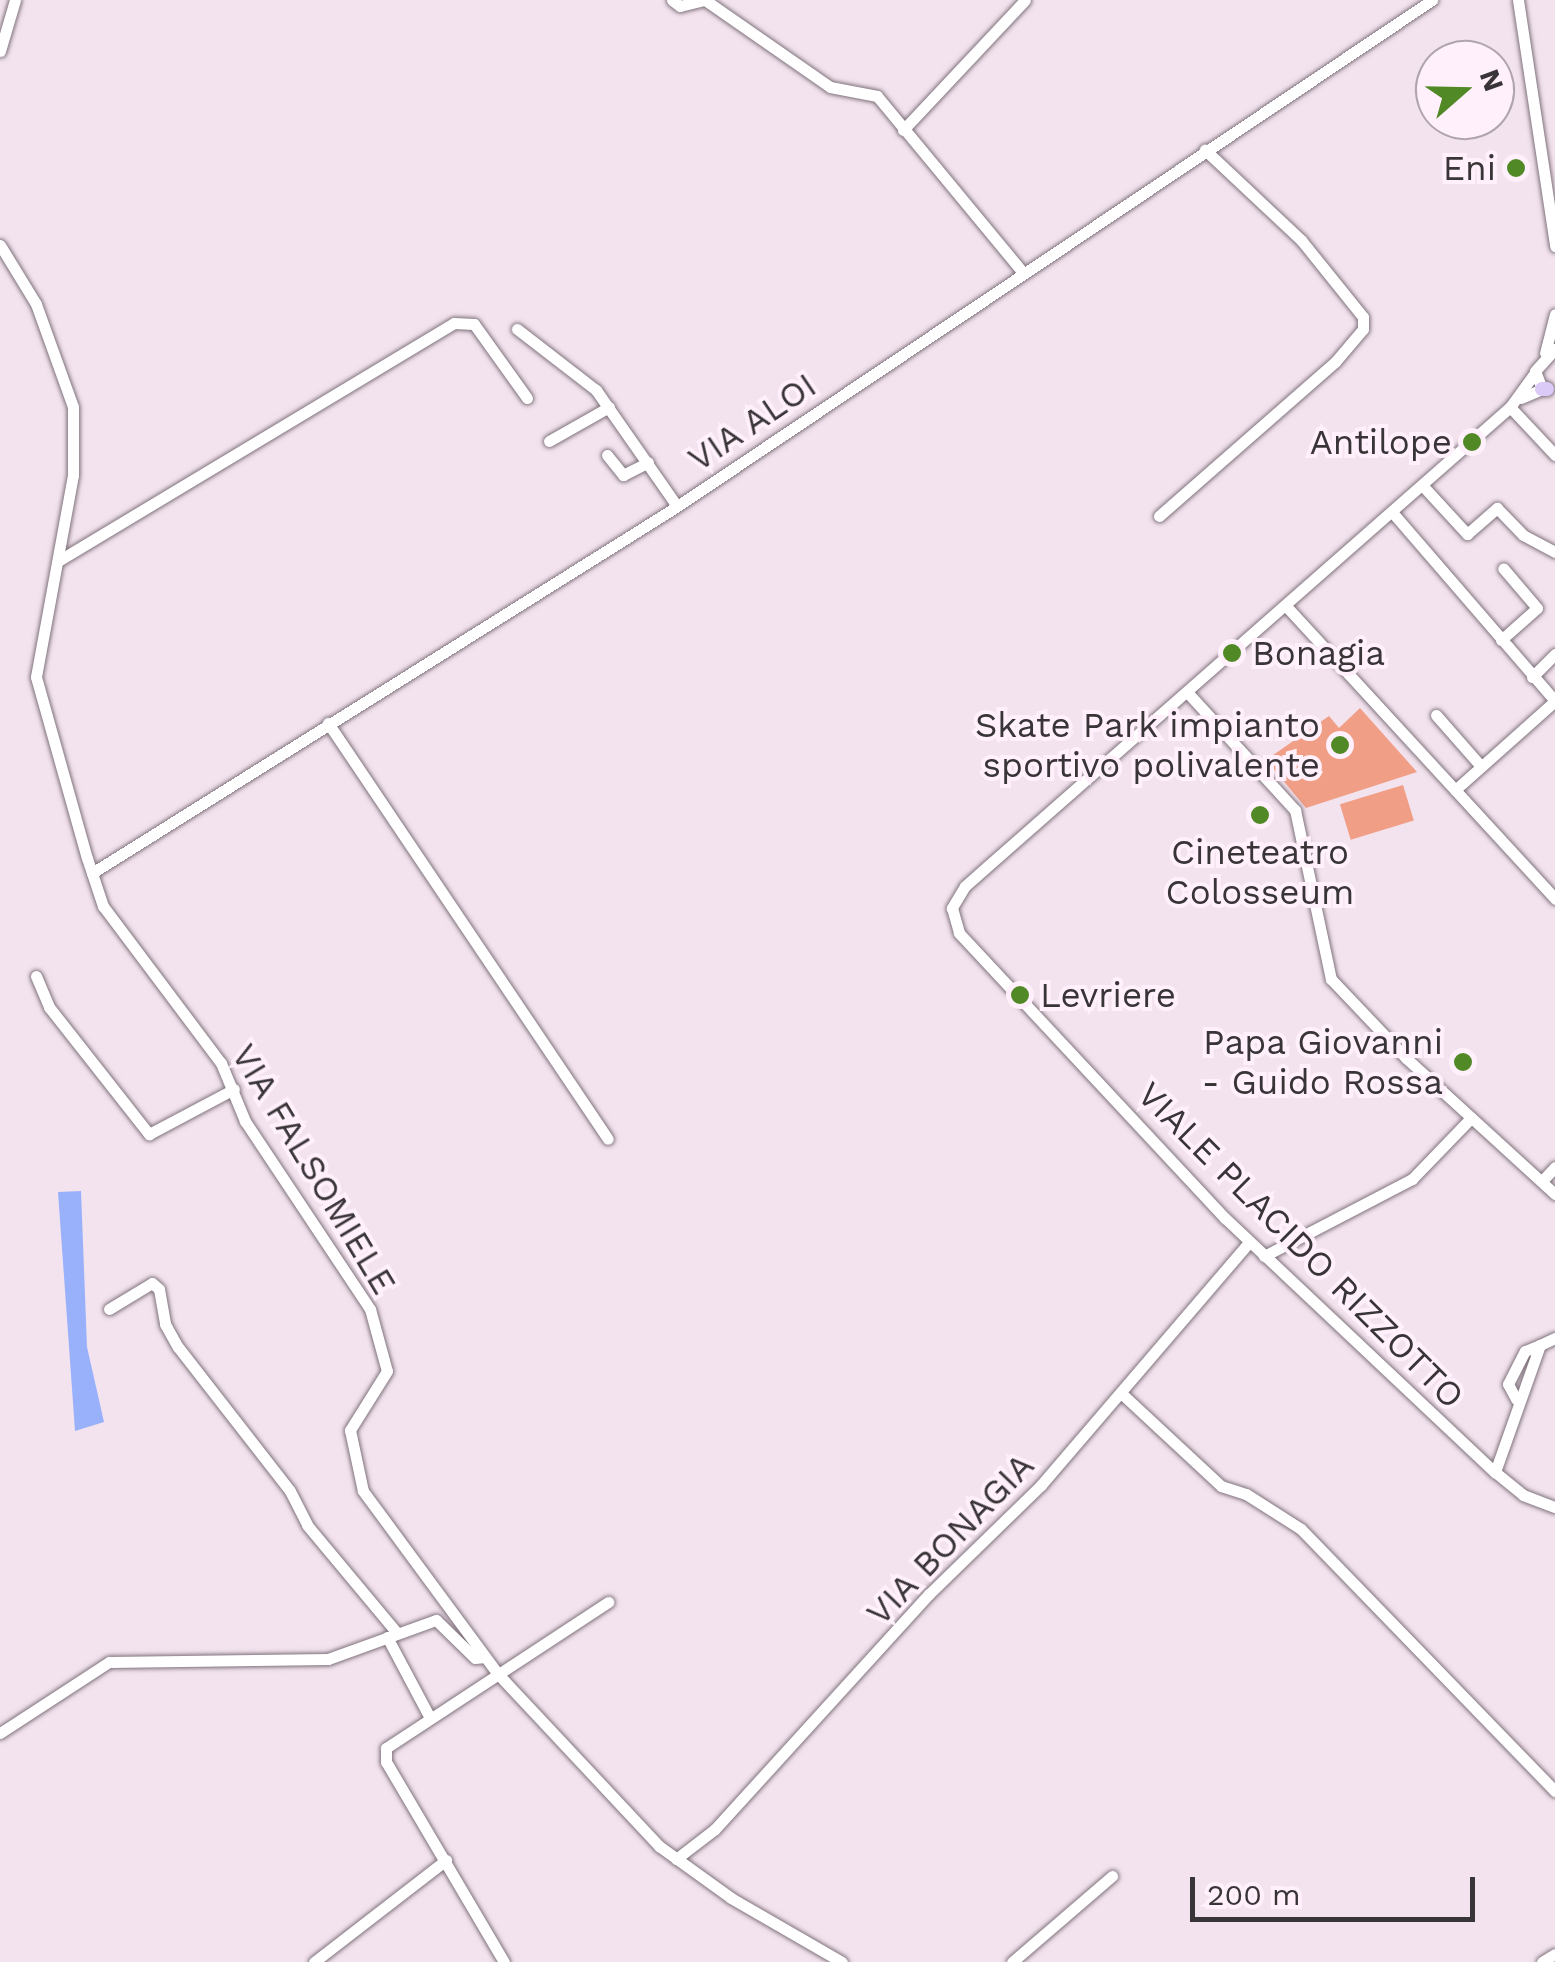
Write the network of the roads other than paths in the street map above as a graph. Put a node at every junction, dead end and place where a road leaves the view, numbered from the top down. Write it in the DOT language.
graph roads {
  1 [pos="15,0"];
  2 [pos="672,0"];
  3 [pos="704,0"];
  4 [pos="1025,0"];
  5 [pos="1432,0"];
  6 [pos="1518,0"];
  7 [pos="0,51"];
  8 [pos="904,130"];
  9 [pos="1204,150"];
  10 [pos="0,246"];
  11 [pos="1555,246"];
  12 [pos="1021,270"];
  13 [pos="1555,314"];
  14 [pos="517,328"];
  15 [pos="1550,351"];
  16 [pos="1534,374"];
  17 [pos="1550,389"];
  18 [pos="527,398"];
  19 [pos="1514,403"];
  20 [pos="609,407"];
  21 [pos="549,442"];
  22 [pos="607,455"];
  23 [pos="1555,455"];
  24 [pos="648,462"];
  25 [pos="1422,485"];
  26 [pos="677,506"];
  27 [pos="1392,512"];
  28 [pos="1159,516"];
  29 [pos="1555,550"];
  30 [pos="58,562"];
  31 [pos="1503,568"];
  32 [pos="1286,606"];
  33 [pos="1501,640"];
  34 [pos="1555,654"];
  35 [pos="1532,677"];
  36 [pos="1188,693"];
  37 [pos="1555,701"];
  38 [pos="1436,715"];
  39 [pos="328,723"];
  40 [pos="1478,764"];
  41 [pos="1454,790"];
  42 [pos="92,873"];
  43 [pos="1555,899"];
  44 [pos="36,976"];
  45 [pos="234,1089"];
  46 [pos="1472,1118"];
  47 [pos="608,1139"];
  48 [pos="1555,1168"];
  49 [pos="1542,1181"];
  50 [pos="1555,1194"];
  51 [pos="1249,1242"];
  52 [pos="1264,1256"];
  53 [pos="109,1309"];
  54 [pos="1555,1338"];
  55 [pos="1120,1394"];
  56 [pos="1494,1472"];
  57 [pos="1555,1508"];
  58 [pos="608,1602"];
  59 [pos="392,1635"];
  60 [pos="485,1657"];
  61 [pos="498,1674"];
  62 [pos="429,1716"];
  63 [pos="0,1732"];
  64 [pos="1555,1792"];
  65 [pos="676,1859"];
  66 [pos="446,1860"];
  67 [pos="1112,1876"];
  68 [pos="1555,1954"];
  69 [pos="314,1962"];
  70 [pos="504,1962"];
  71 [pos="842,1962"];
  72 [pos="1012,1962"];
  73 [pos="1542,1962"];
  1 -- 7 [label="street"];
  2 -- 3 [label="street"];
  3 -- 8 [label="street"];
  4 -- 8 [label="street"];
  5 -- 9 [label="street, VIA ALOI"];
  6 -- 11 [label="street"];
  8 -- 12 [label="street"];
  9 -- 12 [label="street, VIA ALOI"];
  9 -- 28 [label="street"];
  10 -- 30 [label="street, VIA FALSOMIELE"];
  12 -- 26 [label="street, VIA ALOI"];
  13 -- 15 [label="street"];
  14 -- 20 [label="street"];
  15 -- 16 [label="street"];
  16 -- 17 [label="street"];
  16 -- 19 [label="street"];
  17 -- 19 [label="street"];
  18 -- 30 [label="street"];
  19 -- 23 [label="street"];
  19 -- 25 [label="street"];
  20 -- 21 [label="street"];
  20 -- 24 [label="street"];
  22 -- 24 [label="street"];
  24 -- 26 [label="street"];
  25 -- 27 [label="street"];
  25 -- 29 [label="street"];
  26 -- 39 [label="street, VIA ALOI"];
  27 -- 32 [label="street"];
  27 -- 33 [label="street"];
  30 -- 42 [label="street, VIA FALSOMIELE"];
  31 -- 33 [label="street"];
  32 -- 36 [label="street"];
  32 -- 41 [label="street"];
  33 -- 35 [label="street"];
  34 -- 35 [label="street"];
  35 -- 37 [label="street"];
  36 -- 46 [label="street"];
  36 -- 51 [label="street, VIALE PLACIDO RIZZOTTO"];
  37 -- 40 [label="street"];
  38 -- 40 [label="street"];
  39 -- 42 [label="street, VIA ALOI"];
  39 -- 47 [label="street"];
  40 -- 41 [label="street"];
  41 -- 43 [label="street"];
  42 -- 45 [label="street, VIA FALSOMIELE"];
  44 -- 45 [label="street"];
  45 -- 60 [label="street, VIA FALSOMIELE"];
  46 -- 49 [label="street"];
  46 -- 52 [label="street"];
  48 -- 49 [label="street"];
  49 -- 50 [label="street"];
  51 -- 52 [label="street, VIALE PLACIDO RIZZOTTO"];
  51 -- 55 [label="street, VIA BONAGIA"];
  52 -- 56 [label="street, VIALE PLACIDO RIZZOTTO"];
  53 -- 59 [label="street"];
  54 -- 56 [label="street"];
  55 -- 64 [label="street"];
  55 -- 65 [label="street, VIA BONAGIA"];
  56 -- 57 [label="street, VIALE PLACIDO RIZZOTTO"];
  58 -- 61 [label="street"];
  59 -- 60 [label="street"];
  59 -- 62 [label="street"];
  59 -- 63 [label="street"];
  60 -- 61 [label="street, VIA FALSOMIELE"];
  61 -- 62 [label="street"];
  61 -- 65 [label="street, VIA FALSOMIELE"];
  62 -- 66 [label="street"];
  65 -- 71 [label="street, VIA FALSOMIELE"];
  66 -- 69 [label="street"];
  66 -- 70 [label="street"];
  67 -- 72 [label="street"];
  68 -- 73 [label="street"];
}
